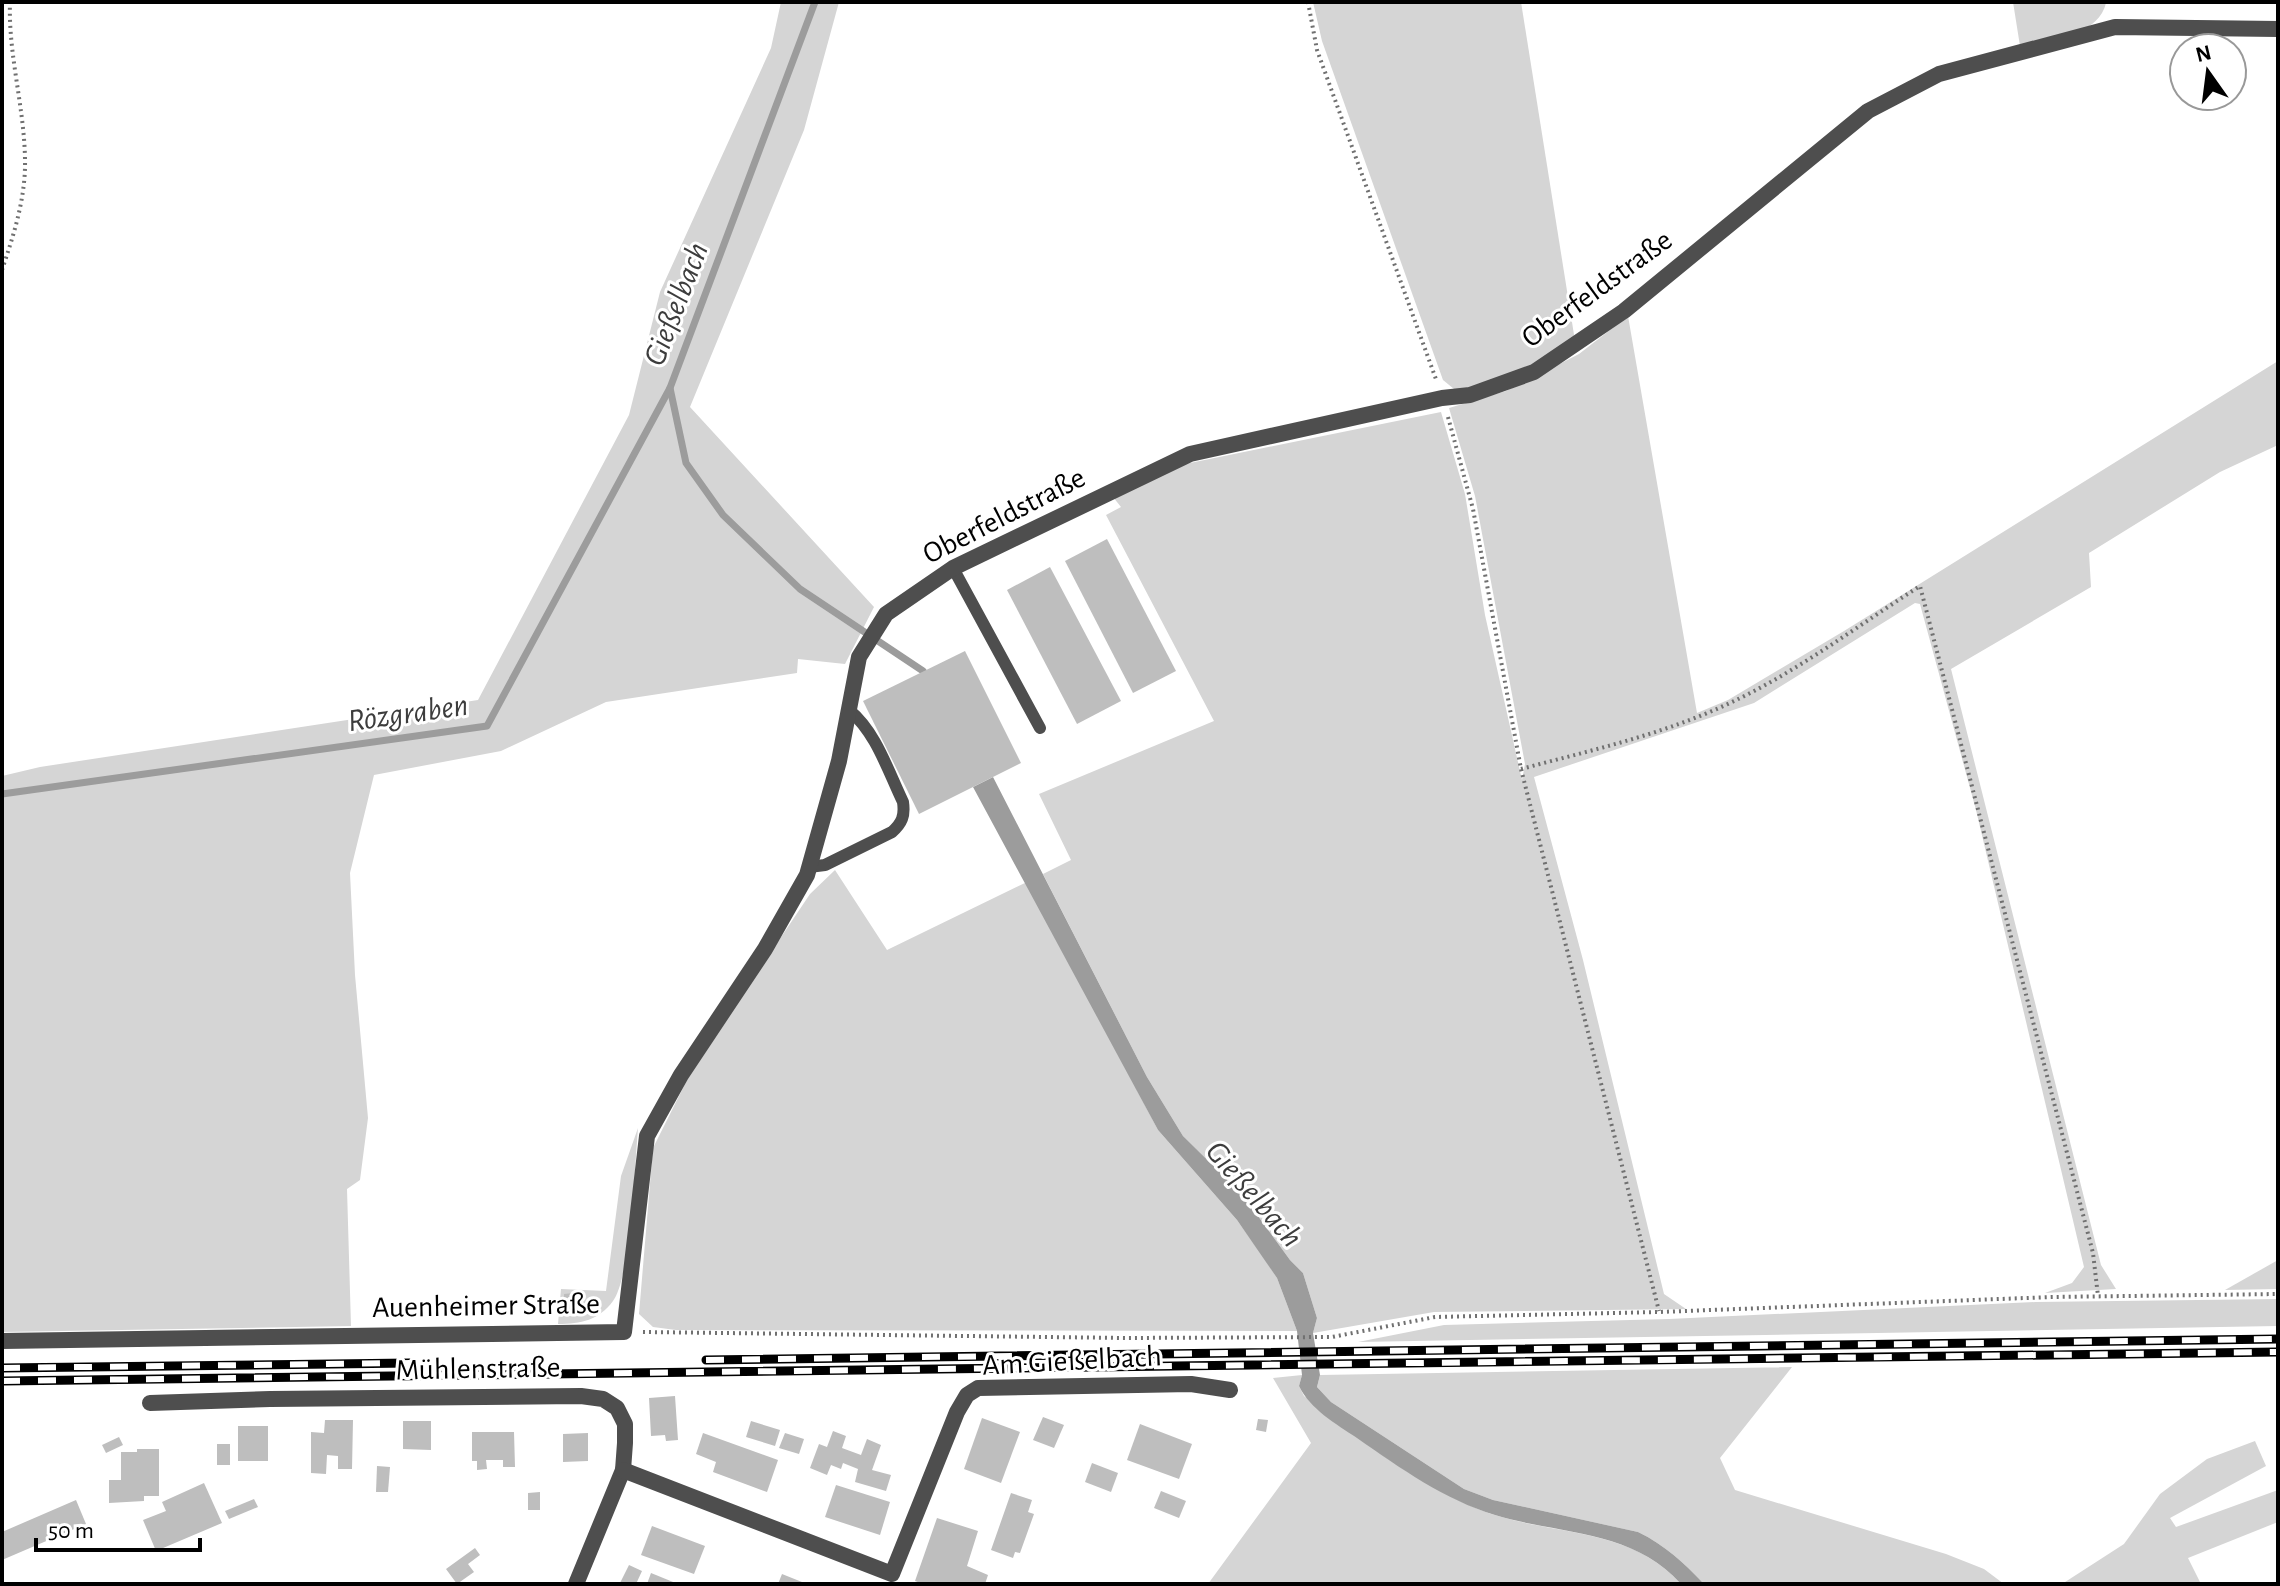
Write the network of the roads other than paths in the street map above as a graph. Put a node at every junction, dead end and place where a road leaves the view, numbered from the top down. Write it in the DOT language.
graph roads {
  1 [pos="2278,29"];
  2 [pos="953,568"];
  3 [pos="886,614"];
  4 [pos="849,710"];
  5 [pos="1040,728"];
  6 [pos="809,867"];
  7 [pos="2,1341"];
  8 [pos="1230,1390"];
  9 [pos="150,1403"];
  10 [pos="623,1470"];
  11 [pos="890,1579"];
  12 [pos="576,1584"];
  1 -- 2 [label="street, Oberfeldstraße"];
  2 -- 3 [label="street, Oberfeldstraße"];
  2 -- 5 [label="lane"];
  3 -- 4 [label="street, Auenheimer Straße"];
  4 -- 6 [label="street, Auenheimer Straße"];
  4 -- 6 [label="lane"];
  6 -- 7 [label="street, Auenheimer Straße"];
  8 -- 11 [label="street, Am Gießelbach"];
  9 -- 10 [label="street, Mühlenstraße"];
  10 -- 11 [label="street, Am Gießelbach"];
  10 -- 12 [label="street, Mühlenstraße"];
}
